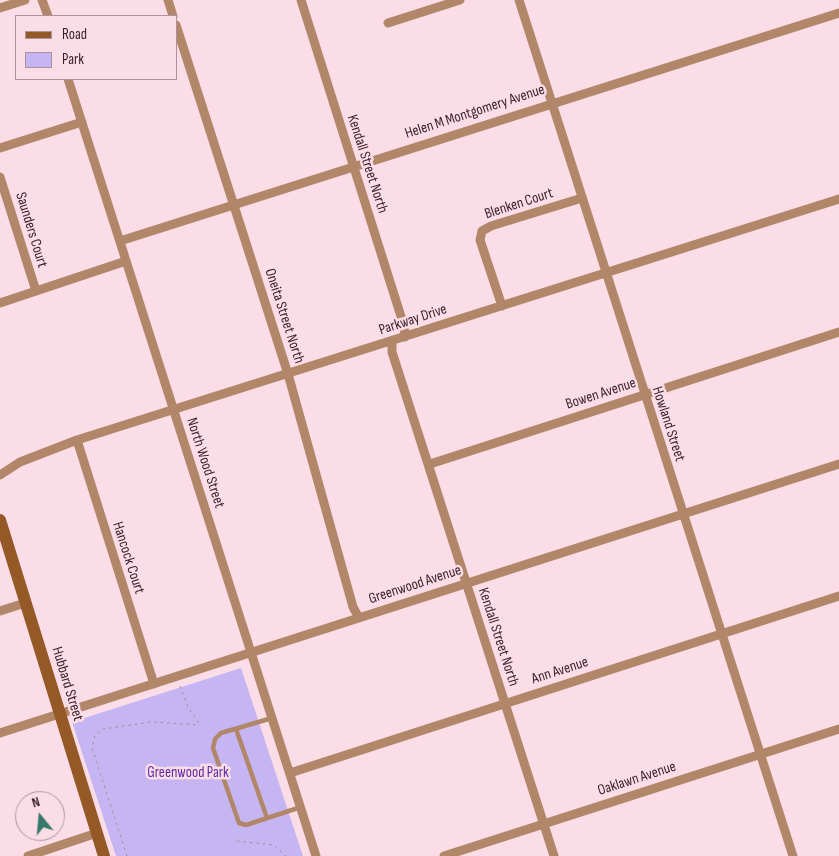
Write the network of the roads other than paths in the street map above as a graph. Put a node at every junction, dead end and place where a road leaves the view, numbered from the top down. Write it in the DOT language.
graph roads {
  1 [pos="25,0"];
  2 [pos="42,0"];
  3 [pos="168,0"];
  4 [pos="301,0"];
  5 [pos="460,0"];
  6 [pos="519,0"];
  7 [pos="0,8"];
  8 [pos="839,13"];
  9 [pos="48,15"];
  10 [pos="174,15"];
  11 [pos="388,23"];
  12 [pos="178,31"];
  13 [pos="68,80"];
  14 [pos="551,103"];
  15 [pos="82,122"];
  16 [pos="0,148"];
  17 [pos="354,165"];
  18 [pos="0,177"];
  19 [pos="582,198"];
  20 [pos="839,199"];
  21 [pos="234,204"];
  22 [pos="120,241"];
  23 [pos="126,261"];
  24 [pos="606,273"];
  25 [pos="36,291"];
  26 [pos="0,303"];
  27 [pos="502,306"];
  28 [pos="839,332"];
  29 [pos="405,337"];
  30 [pos="392,341"];
  31 [pos="288,374"];
  32 [pos="644,395"];
  33 [pos="174,411"];
  34 [pos="77,440"];
  35 [pos="430,464"];
  36 [pos="839,464"];
  37 [pos="0,475"];
  38 [pos="683,514"];
  39 [pos="0,520"];
  40 [pos="466,583"];
  41 [pos="839,596"];
  42 [pos="25,603"];
  43 [pos="0,611"];
  44 [pos="359,618"];
  45 [pos="721,634"];
  46 [pos="250,652"];
  47 [pos="154,684"];
  48 [pos="505,703"];
  49 [pos="59,713"];
  50 [pos="272,718"];
  51 [pos="839,728"];
  52 [pos="236,729"];
  53 [pos="0,733"];
  54 [pos="760,754"];
  55 [pos="290,773"];
  56 [pos="301,807"];
  57 [pos="267,818"];
  58 [pos="543,823"];
  59 [pos="97,833"];
  60 [pos="28,856"];
  61 [pos="104,856"];
  62 [pos="316,856"];
  63 [pos="444,856"];
  64 [pos="554,856"];
  65 [pos="792,856"];
  1 -- 7 [label="street"];
  2 -- 9 [label="street"];
  3 -- 10 [label="street"];
  4 -- 17 [label="street, Kendall Street North"];
  5 -- 11 [label="street"];
  6 -- 14 [label="street, Howland Street"];
  8 -- 14 [label="street, Helen M Montgomery Avenue"];
  12 -- 21 [label="street, Oneita Street North"];
  13 -- 15 [label="street, North Wood Street"];
  14 -- 17 [label="street, Helen M Montgomery Avenue"];
  14 -- 19 [label="street, Howland Street"];
  15 -- 16 [label="street"];
  15 -- 22 [label="street, North Wood Street"];
  17 -- 21 [label="street, Helen M Montgomery Avenue"];
  17 -- 29 [label="street, Kendall Street North"];
  18 -- 25 [label="street, Saunders Court"];
  19 -- 24 [label="street, Howland Street"];
  19 -- 27 [label="street, Blenken Court"];
  20 -- 24 [label="street, Parkway Drive"];
  21 -- 22 [label="street, Helen M Montgomery Avenue"];
  21 -- 31 [label="street, Oneita Street North"];
  22 -- 23 [label="street, North Wood Street"];
  23 -- 25 [label="street"];
  23 -- 33 [label="street, North Wood Street"];
  24 -- 27 [label="street, Parkway Drive"];
  24 -- 32 [label="street, Howland Street"];
  25 -- 26 [label="street"];
  27 -- 29 [label="street, Parkway Drive"];
  28 -- 32 [label="street, Bowen Avenue"];
  29 -- 30 [label="street, Parkway Drive"];
  30 -- 31 [label="street, Parkway Drive"];
  30 -- 35 [label="street, Kendall Street North"];
  31 -- 33 [label="street, Parkway Drive"];
  31 -- 44 [label="street, Oneita Street North"];
  32 -- 35 [label="street, Bowen Avenue"];
  32 -- 38 [label="street, Howland Street"];
  33 -- 34 [label="street, Parkway Drive"];
  33 -- 46 [label="street, North Wood Street"];
  34 -- 37 [label="street, Parkway Drive"];
  34 -- 47 [label="street, Hancock Court"];
  35 -- 40 [label="street, Kendall Street North"];
  36 -- 38 [label="street, Greenwood Avenue"];
  38 -- 40 [label="street, Greenwood Avenue"];
  38 -- 45 [label="street, Howland Street"];
  39 -- 42 [label="street, Hubbard Street"];
  40 -- 44 [label="street, Greenwood Avenue"];
  40 -- 48 [label="street, Kendall Street North"];
  41 -- 45 [label="street, Ann Avenue"];
  42 -- 43 [label="street"];
  42 -- 49 [label="street, Hubbard Street"];
  44 -- 46 [label="street, Greenwood Avenue"];
  45 -- 48 [label="street, Ann Avenue"];
  45 -- 54 [label="street, Howland Street"];
  46 -- 47 [label="street, Greenwood Avenue"];
  46 -- 50 [label="street, North Wood Street"];
  47 -- 49 [label="street, Greenwood Avenue"];
  48 -- 55 [label="street, Ann Avenue"];
  48 -- 58 [label="street, Kendall Street North"];
  49 -- 53 [label="street, Greenwood Avenue"];
  49 -- 59 [label="street, Hubbard Street"];
  50 -- 52 [label="lane"];
  50 -- 55 [label="street, North Wood Street"];
  51 -- 54 [label="street, Oaklawn Avenue"];
  52 -- 57 [label="lane"];
  52 -- 57 [label="lane"];
  54 -- 58 [label="street, Oaklawn Avenue"];
  54 -- 65 [label="street, Howland Street"];
  55 -- 56 [label="street, North Wood Street"];
  56 -- 57 [label="lane"];
  56 -- 62 [label="street, North Wood Street"];
  58 -- 63 [label="street, Oaklawn Avenue"];
  58 -- 64 [label="street, Kendall Street North"];
  59 -- 60 [label="street"];
  59 -- 61 [label="street, Hubbard Street"];
}
